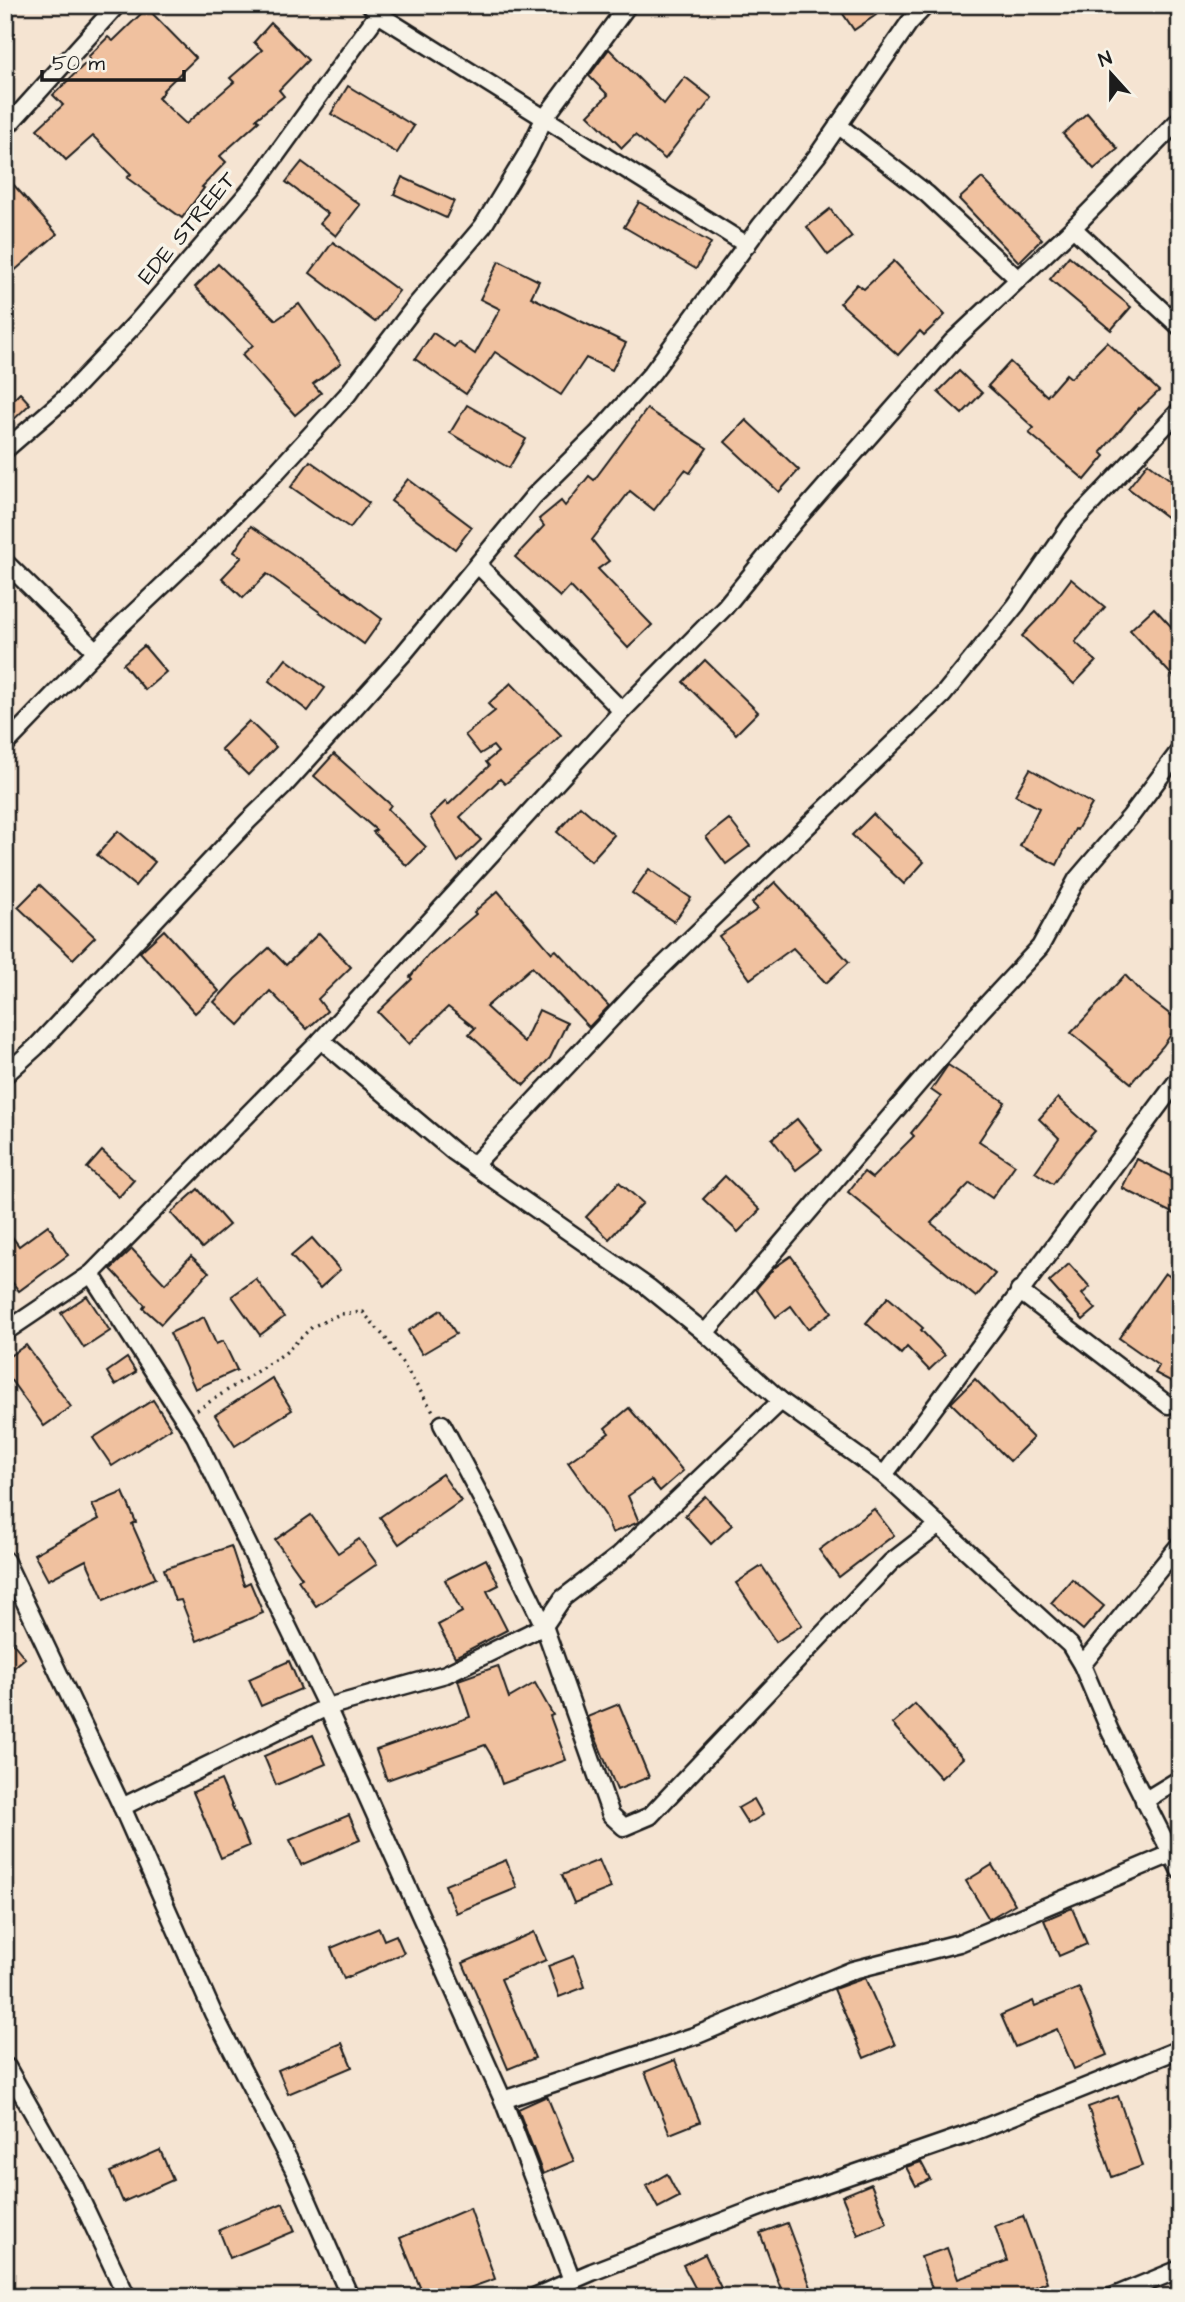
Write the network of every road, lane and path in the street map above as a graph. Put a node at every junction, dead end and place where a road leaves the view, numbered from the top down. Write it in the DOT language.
graph roads {
  1 [pos="117,5"];
  2 [pos="628,5"];
  3 [pos="926,5"];
  4 [pos="374,10"];
  5 [pos="544,119"];
  6 [pos="1180,119"];
  7 [pos="838,125"];
  8 [pos="5,129"];
  9 [pos="1073,228"];
  10 [pos="747,245"];
  11 [pos="1018,279"];
  12 [pos="1180,327"];
  13 [pos="1180,410"];
  14 [pos="5,450"];
  15 [pos="5,562"];
  16 [pos="478,565"];
  17 [pos="96,650"];
  18 [pos="622,711"];
  19 [pos="5,745"];
  20 [pos="1180,750"];
  21 [pos="321,1040"];
  22 [pos="5,1075"];
  23 [pos="1180,1077"];
  24 [pos="474,1165"];
  25 [pos="91,1274"];
  26 [pos="1019,1291"];
  27 [pos="5,1332"];
  28 [pos="705,1333"];
  29 [pos="780,1401"];
  30 [pos="1168,1405"];
  31 [pos="183,1419"];
  32 [pos="442,1424"];
  33 [pos="884,1475"];
  34 [pos="939,1525"];
  35 [pos="1180,1544"];
  36 [pos="5,1560"];
  37 [pos="544,1626"];
  38 [pos="1082,1665"];
  39 [pos="327,1707"];
  40 [pos="1180,1779"];
  41 [pos="1144,1801"];
  42 [pos="122,1807"];
  43 [pos="1171,1854"];
  44 [pos="1180,1871"];
  45 [pos="1180,2049"];
  46 [pos="6,2066"];
  47 [pos="503,2100"];
  48 [pos="1180,2269"];
  49 [pos="572,2280"];
  50 [pos="127,2297"];
  51 [pos="350,2297"];
  52 [pos="534,2297"];
  53 [pos="1112,2297"];
  1 -- 8 [label="street"];
  2 -- 5 [label="street"];
  3 -- 7 [label="street"];
  4 -- 5 [label="street"];
  4 -- 14 [label="street, EDE STREET"];
  5 -- 10 [label="street"];
  5 -- 17 [label="street"];
  6 -- 9 [label="street"];
  7 -- 10 [label="street"];
  7 -- 11 [label="street"];
  9 -- 11 [label="street"];
  9 -- 12 [label="street"];
  10 -- 16 [label="street"];
  11 -- 18 [label="street"];
  13 -- 24 [label="street"];
  15 -- 17 [label="street"];
  16 -- 18 [label="street"];
  16 -- 22 [label="street"];
  17 -- 19 [label="street"];
  18 -- 21 [label="street"];
  20 -- 28 [label="street"];
  21 -- 24 [label="street"];
  21 -- 25 [label="street"];
  23 -- 26 [label="street"];
  24 -- 28 [label="street"];
  25 -- 27 [label="street"];
  25 -- 31 [label="street"];
  26 -- 30 [label="street"];
  26 -- 33 [label="street"];
  28 -- 29 [label="street"];
  29 -- 33 [label="street"];
  29 -- 37 [label="street"];
  31 -- 32 [label="path"];
  31 -- 39 [label="street"];
  32 -- 37 [label="street"];
  33 -- 34 [label="street"];
  34 -- 37 [label="street"];
  34 -- 38 [label="street"];
  35 -- 38 [label="street"];
  36 -- 42 [label="street"];
  37 -- 39 [label="street"];
  38 -- 41 [label="street"];
  39 -- 42 [label="street"];
  39 -- 47 [label="street"];
  40 -- 41 [label="street"];
  41 -- 43 [label="street"];
  42 -- 51 [label="street"];
  43 -- 44 [label="street"];
  43 -- 47 [label="street"];
  45 -- 49 [label="street"];
  46 -- 50 [label="street"];
  47 -- 49 [label="street"];
  48 -- 53 [label="street"];
  49 -- 52 [label="street"];
}
